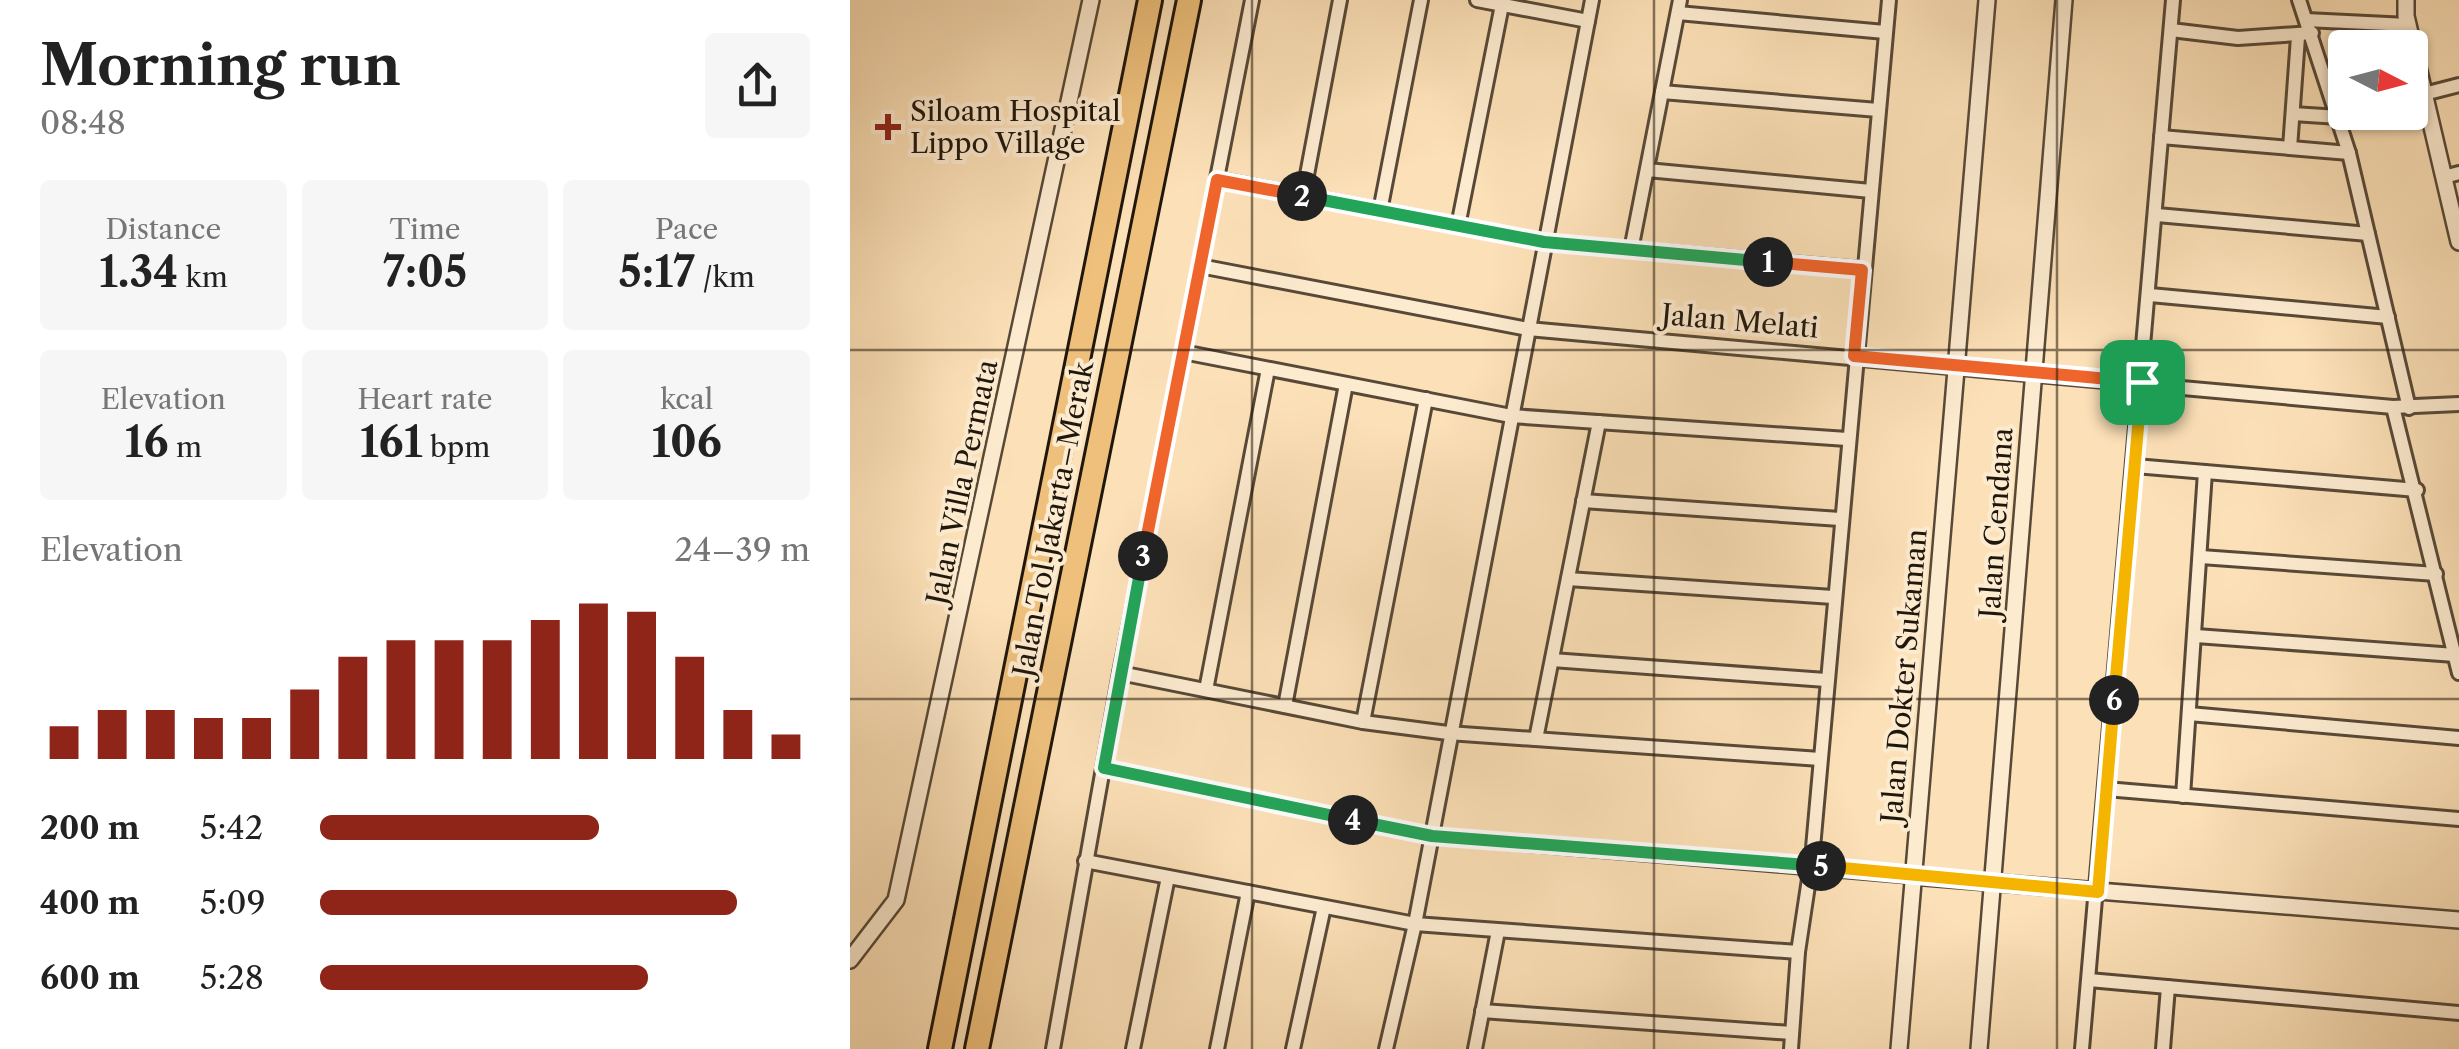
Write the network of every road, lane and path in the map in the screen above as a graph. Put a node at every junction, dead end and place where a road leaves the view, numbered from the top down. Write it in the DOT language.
graph roads {
  1 [pos="1092,0"];
  2 [pos="1150,0"];
  3 [pos="1189,0"];
  4 [pos="1252,0"];
  5 [pos="1340,0"];
  6 [pos="1421,0"];
  7 [pos="1477,0"];
  8 [pos="1592,0"];
  9 [pos="1889,0"];
  10 [pos="1987,0"];
  11 [pos="2064,0"];
  12 [pos="2174,0"];
  13 [pos="2299,0"];
  14 [pos="2406,0"];
  15 [pos="1502,2"];
  16 [pos="1679,7"];
  17 [pos="1588,21"];
  18 [pos="2408,25"];
  19 [pos="2171,30"];
  20 [pos="2306,30"];
  21 [pos="2409,30"];
  22 [pos="1885,32"];
  23 [pos="2459,85"];
  24 [pos="2328,88"];
  25 [pos="1662,92"];
  26 [pos="2428,93"];
  27 [pos="2428,106"];
  28 [pos="1878,110"];
  29 [pos="2293,114"];
  30 [pos="2328,116"];
  31 [pos="2342,130"];
  32 [pos="2161,137"];
  33 [pos="2290,148"];
  34 [pos="2348,153"];
  35 [pos="1647,170"];
  36 [pos="2452,175"];
  37 [pos="1217,180"];
  38 [pos="1872,191"];
  39 [pos="1303,196"];
  40 [pos="1380,211"];
  41 [pos="2157,215"];
  42 [pos="1458,226"];
  43 [pos="2368,234"];
  44 [pos="1544,242"];
  45 [pos="2459,242"];
  46 [pos="1631,250"];
  47 [pos="1200,266"];
  48 [pos="1862,270"];
  49 [pos="2150,295"];
  50 [pos="2388,318"];
  51 [pos="1528,329"];
  52 [pos="1183,352"];
  53 [pos="1854,356"];
  54 [pos="1956,367"];
  55 [pos="1268,368"];
  56 [pos="2033,374"];
  57 [pos="2142,382"];
  58 [pos="1346,384"];
  59 [pos="1426,399"];
  60 [pos="2459,404"];
  61 [pos="2393,407"];
  62 [pos="2409,408"];
  63 [pos="1511,416"];
  64 [pos="1599,422"];
  65 [pos="1847,439"];
  66 [pos="2135,466"];
  67 [pos="2206,472"];
  68 [pos="2417,490"];
  69 [pos="1583,501"];
  70 [pos="1840,519"];
  71 [pos="2202,557"];
  72 [pos="2436,574"];
  73 [pos="1568,579"];
  74 [pos="1834,598"];
  75 [pos="2196,636"];
  76 [pos="2455,654"];
  77 [pos="1552,660"];
  78 [pos="1120,673"];
  79 [pos="2459,673"];
  80 [pos="1826,680"];
  81 [pos="1206,690"];
  82 [pos="1285,706"];
  83 [pos="2189,714"];
  84 [pos="1363,722"];
  85 [pos="1448,732"];
  86 [pos="2459,738"];
  87 [pos="1536,739"];
  88 [pos="1820,759"];
  89 [pos="1104,768"];
  90 [pos="2106,789"];
  91 [pos="2182,796"];
  92 [pos="2459,819"];
  93 [pos="1432,836"];
  94 [pos="1085,861"];
  95 [pos="1812,865"];
  96 [pos="1912,876"];
  97 [pos="1168,877"];
  98 [pos="1993,882"];
  99 [pos="1248,892"];
  100 [pos="2098,892"];
  101 [pos="1324,907"];
  102 [pos="2459,920"];
  103 [pos="1414,924"];
  104 [pos="1498,931"];
  105 [pos="1798,952"];
  106 [pos="850,960"];
  107 [pos="2089,980"];
  108 [pos="2168,987"];
  109 [pos="1482,1010"];
  110 [pos="2459,1013"];
  111 [pos="1792,1033"];
  112 [pos="940,1049"];
  113 [pos="977,1049"];
  114 [pos="1053,1049"];
  115 [pos="1133,1049"];
  116 [pos="1217,1049"];
  117 [pos="1294,1049"];
  118 [pos="1386,1049"];
  119 [pos="1475,1049"];
  120 [pos="1791,1049"];
  121 [pos="1900,1049"];
  122 [pos="1979,1049"];
  123 [pos="2082,1049"];
  124 [pos="2163,1049"];
  1 -- 106 [label="street, Jalan Villa Permata"];
  2 -- 112 [label="highway, Jalan Tol Jakarta–Merak"];
  3 -- 113 [label="highway, Jalan Tol Jakarta–Merak"];
  4 -- 37 [label="street"];
  5 -- 39 [label="street"];
  6 -- 40 [label="street"];
  7 -- 15 [label="street"];
  8 -- 17 [label="street"];
  9 -- 22 [label="street"];
  10 -- 54 [label="street"];
  11 -- 56 [label="street, Jalan Cendana"];
  12 -- 19 [label="street"];
  13 -- 20 [label="street"];
  14 -- 18 [label="street"];
  15 -- 17 [label="street"];
  15 -- 42 [label="street"];
  16 -- 22 [label="street"];
  16 -- 25 [label="street"];
  17 -- 44 [label="street"];
  18 -- 20 [label="street"];
  18 -- 21 [label="street"];
  19 -- 20 [label="street"];
  19 -- 32 [label="street"];
  20 -- 24 [label="street"];
  20 -- 29 [label="street"];
  22 -- 28 [label="street"];
  23 -- 26 [label="street"];
  25 -- 28 [label="street"];
  25 -- 35 [label="street"];
  27 -- 36 [label="street"];
  28 -- 38 [label="street"];
  29 -- 30 [label="street"];
  29 -- 33 [label="street"];
  31 -- 34 [label="street"];
  32 -- 33 [label="street"];
  32 -- 41 [label="street"];
  33 -- 34 [label="street"];
  34 -- 43 [label="street"];
  35 -- 38 [label="street"];
  35 -- 46 [label="street"];
  36 -- 45 [label="street"];
  37 -- 39 [label="street"];
  37 -- 47 [label="street"];
  38 -- 48 [label="street"];
  39 -- 40 [label="street"];
  40 -- 42 [label="street"];
  41 -- 43 [label="street"];
  41 -- 49 [label="street"];
  42 -- 44 [label="street"];
  43 -- 50 [label="street"];
  44 -- 46 [label="street"];
  44 -- 51 [label="street"];
  46 -- 48 [label="street"];
  47 -- 51 [label="street, Jalan Melati"];
  47 -- 52 [label="street"];
  48 -- 53 [label="street"];
  49 -- 50 [label="street"];
  49 -- 57 [label="street"];
  50 -- 62 [label="street"];
  51 -- 53 [label="street, Jalan Melati"];
  51 -- 63 [label="street"];
  52 -- 55 [label="street"];
  52 -- 78 [label="street"];
  53 -- 54 [label="street, Jalan Melati"];
  53 -- 65 [label="street"];
  54 -- 56 [label="street, Jalan Melati"];
  54 -- 96 [label="street, Jalan Dokter Sukaman"];
  55 -- 58 [label="street"];
  55 -- 81 [label="street"];
  56 -- 57 [label="street, Jalan Melati"];
  56 -- 98 [label="street, Jalan Cendana"];
  57 -- 61 [label="street, Jalan Melati"];
  57 -- 66 [label="street"];
  58 -- 59 [label="street"];
  58 -- 82 [label="street"];
  59 -- 63 [label="street"];
  59 -- 84 [label="street"];
  60 -- 62 [label="street, Jalan Melati"];
  61 -- 62 [label="street, Jalan Melati"];
  61 -- 68 [label="street"];
  63 -- 64 [label="street"];
  63 -- 85 [label="street"];
  64 -- 65 [label="street"];
  64 -- 69 [label="street"];
  65 -- 70 [label="street"];
  66 -- 67 [label="street"];
  66 -- 90 [label="street"];
  67 -- 68 [label="street"];
  67 -- 71 [label="street"];
  68 -- 72 [label="street"];
  69 -- 70 [label="street"];
  69 -- 73 [label="street"];
  70 -- 74 [label="street"];
  71 -- 72 [label="street"];
  71 -- 75 [label="street"];
  72 -- 76 [label="street"];
  73 -- 74 [label="street"];
  73 -- 77 [label="street"];
  74 -- 80 [label="street"];
  75 -- 76 [label="street"];
  75 -- 83 [label="street"];
  76 -- 79 [label="street"];
  77 -- 80 [label="street"];
  77 -- 87 [label="street"];
  78 -- 81 [label="street"];
  78 -- 89 [label="street"];
  80 -- 88 [label="street"];
  81 -- 82 [label="street"];
  82 -- 84 [label="street"];
  83 -- 86 [label="street"];
  83 -- 91 [label="street"];
  84 -- 85 [label="street"];
  85 -- 87 [label="street"];
  85 -- 93 [label="street"];
  87 -- 88 [label="street"];
  88 -- 95 [label="street"];
  89 -- 93 [label="street"];
  89 -- 94 [label="street"];
  90 -- 91 [label="street"];
  90 -- 100 [label="street"];
  91 -- 92 [label="street"];
  93 -- 95 [label="street"];
  93 -- 103 [label="street"];
  94 -- 97 [label="street"];
  94 -- 114 [label="street"];
  95 -- 96 [label="street"];
  95 -- 105 [label="street"];
  96 -- 98 [label="street"];
  96 -- 121 [label="street, Jalan Dokter Sukaman"];
  97 -- 99 [label="street"];
  97 -- 115 [label="street"];
  98 -- 100 [label="street"];
  98 -- 122 [label="street, Jalan Cendana"];
  99 -- 101 [label="street"];
  99 -- 116 [label="street"];
  100 -- 102 [label="street"];
  100 -- 107 [label="street"];
  101 -- 103 [label="street"];
  101 -- 117 [label="street"];
  103 -- 104 [label="street"];
  103 -- 118 [label="street"];
  104 -- 105 [label="street"];
  104 -- 109 [label="street"];
  105 -- 111 [label="street"];
  107 -- 108 [label="street"];
  107 -- 123 [label="street"];
  108 -- 110 [label="street"];
  108 -- 124 [label="street"];
  109 -- 111 [label="street"];
  109 -- 119 [label="street"];
  111 -- 120 [label="street"];
}
